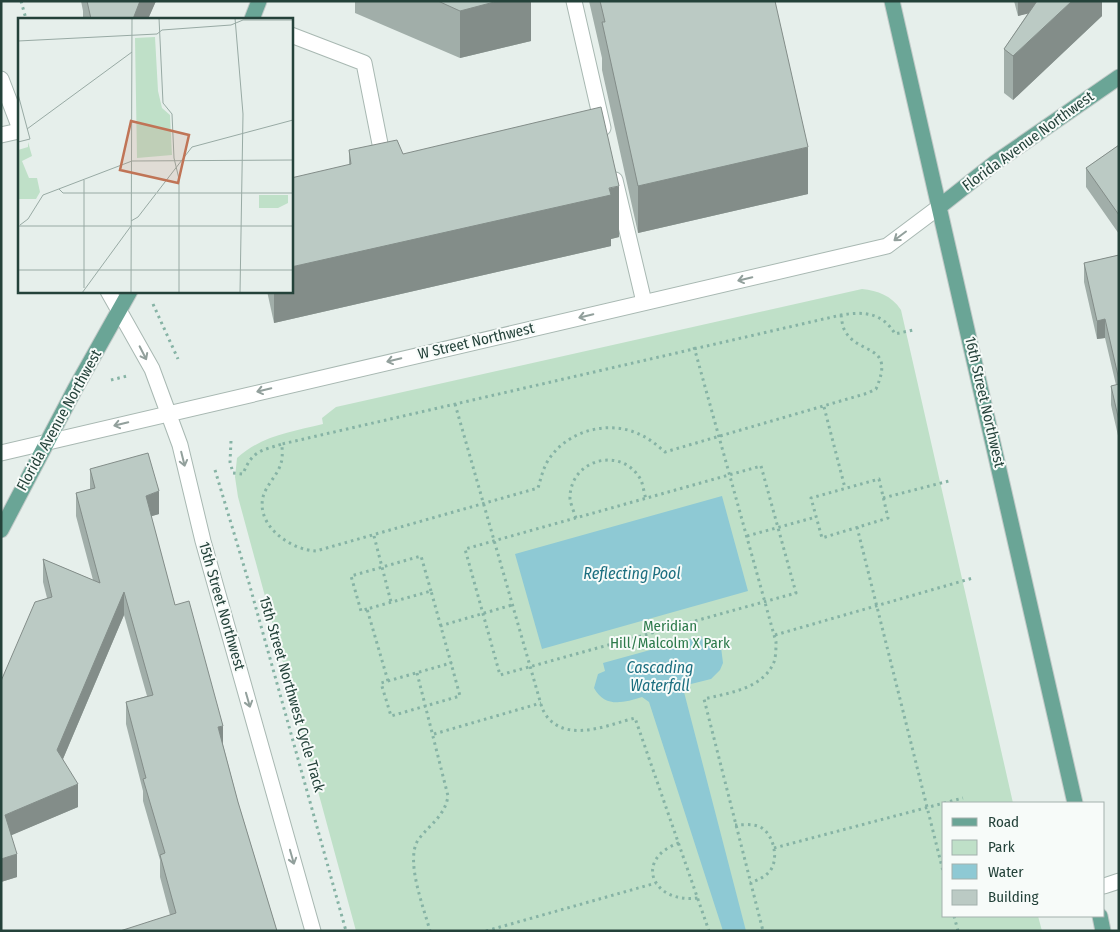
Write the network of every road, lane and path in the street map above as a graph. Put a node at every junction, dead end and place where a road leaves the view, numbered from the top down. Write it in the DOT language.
graph roads {
  1 [pos="21,1"];
  2 [pos="259,1"];
  3 [pos="574,1"];
  4 [pos="892,1"];
  5 [pos="26,18"];
  6 [pos="252,18"];
  7 [pos="292,35"];
  8 [pos="1119,77"];
  9 [pos="1,79"];
  10 [pos="18,123"];
  11 [pos="18,131"];
  12 [pos="1,135"];
  13 [pos="607,144"];
  14 [pos="611,163"];
  15 [pos="388,180"];
  16 [pos="939,207"];
  17 [pos="109,292"];
  18 [pos="129,292"];
  19 [pos="644,302"];
  20 [pos="120,310"];
  21 [pos="158,313"];
  22 [pos="841,315"];
  23 [pos="913,330"];
  24 [pos="171,341"];
  25 [pos="694,348"];
  26 [pos="455,404"];
  27 [pos="824,407"];
  28 [pos="168,413"];
  29 [pos="718,437"];
  30 [pos="231,441"];
  31 [pos="49,442"];
  32 [pos="282,444"];
  33 [pos="1,453"];
  34 [pos="213,464"];
  35 [pos="729,475"];
  36 [pos="949,481"];
  37 [pos="845,488"];
  38 [pos="883,498"];
  39 [pos="646,499"];
  40 [pos="483,504"];
  41 [pos="816,517"];
  42 [pos="576,518"];
  43 [pos="857,527"];
  44 [pos="778,528"];
  45 [pos="1,530"];
  46 [pos="374,536"];
  47 [pos="747,536"];
  48 [pos="493,541"];
  49 [pos="382,567"];
  50 [pos="973,578"];
  51 [pos="430,591"];
  52 [pos="765,601"];
  53 [pos="391,602"];
  54 [pos="512,605"];
  55 [pos="877,606"];
  56 [pos="367,609"];
  57 [pos="483,613"];
  58 [pos="440,626"];
  59 [pos="774,635"];
  60 [pos="451,663"];
  61 [pos="531,666"];
  62 [pos="417,673"];
  63 [pos="388,681"];
  64 [pos="541,703"];
  65 [pos="426,706"];
  66 [pos="434,734"];
  67 [pos="964,798"];
  68 [pos="948,802"];
  69 [pos="1075,802"];
  70 [pos="942,803"];
  71 [pos="927,807"];
  72 [pos="735,825"];
  73 [pos="680,843"];
  74 [pos="774,848"];
  75 [pos="942,867"];
  76 [pos="1119,881"];
  77 [pos="656,883"];
  78 [pos="750,883"];
  79 [pos="1105,886"];
  80 [pos="698,898"];
  81 [pos="954,917"];
  82 [pos="1100,917"];
  83 [pos="313,931"];
  84 [pos="346,931"];
  85 [pos="430,931"];
  86 [pos="486,931"];
  87 [pos="709,931"];
  88 [pos="763,931"];
  89 [pos="958,931"];
  90 [pos="1103,931"];
  1 -- 5 [label="path"];
  2 -- 6 [label="main road"];
  3 -- 13 [label="street"];
  4 -- 16 [label="main road, 16th Street Northwest"];
  7 -- 15 [label="street"];
  8 -- 16 [label="main road, Florida Avenue Northwest"];
  9 -- 10 [label="street"];
  11 -- 12 [label="street"];
  14 -- 19 [label="street"];
  16 -- 19 [label="street, W Street Northwest, one-way"];
  16 -- 69 [label="main road, 16th Street Northwest"];
  17 -- 20 [label="street, 15th Street Northwest"];
  18 -- 20 [label="main road, Florida Avenue Northwest"];
  19 -- 28 [label="street, W Street Northwest, one-way"];
  20 -- 28 [label="street, 15th Street Northwest, one-way"];
  20 -- 31 [label="main road, Florida Avenue Northwest"];
  21 -- 24 [label="path"];
  22 -- 23 [label="path"];
  22 -- 25 [label="path"];
  22 -- 27 [label="path"];
  25 -- 26 [label="path"];
  25 -- 29 [label="path"];
  26 -- 32 [label="path"];
  26 -- 40 [label="path"];
  27 -- 29 [label="path"];
  27 -- 37 [label="path"];
  28 -- 31 [label="street, W Street Northwest, one-way"];
  28 -- 83 [label="street, 15th Street Northwest, one-way"];
  29 -- 35 [label="path"];
  29 -- 40 [label="path"];
  30 -- 32 [label="path"];
  31 -- 33 [label="street, W Street Northwest"];
  31 -- 45 [label="main road, Florida Avenue Northwest"];
  32 -- 46 [label="path"];
  34 -- 84 [label="path, 15th Street Northwest Cycle Track"];
  35 -- 39 [label="path"];
  35 -- 44 [label="path"];
  35 -- 47 [label="path"];
  36 -- 38 [label="path"];
  37 -- 38 [label="path"];
  37 -- 41 [label="path"];
  38 -- 43 [label="path"];
  39 -- 42 [label="path"];
  39 -- 42 [label="path"];
  40 -- 46 [label="path"];
  40 -- 48 [label="path"];
  41 -- 43 [label="path"];
  41 -- 44 [label="path"];
  42 -- 48 [label="path"];
  43 -- 55 [label="path"];
  44 -- 47 [label="path"];
  44 -- 52 [label="path"];
  46 -- 49 [label="path"];
  47 -- 52 [label="path"];
  48 -- 54 [label="path"];
  48 -- 57 [label="path"];
  49 -- 51 [label="path"];
  49 -- 53 [label="path"];
  49 -- 56 [label="path"];
  50 -- 55 [label="path"];
  51 -- 53 [label="path"];
  51 -- 58 [label="path"];
  52 -- 59 [label="path"];
  52 -- 61 [label="path"];
  53 -- 56 [label="path"];
  54 -- 57 [label="path"];
  54 -- 61 [label="path"];
  55 -- 59 [label="path"];
  55 -- 71 [label="path"];
  56 -- 63 [label="path"];
  57 -- 58 [label="path"];
  57 -- 61 [label="path"];
  58 -- 60 [label="path"];
  59 -- 72 [label="path"];
  60 -- 62 [label="path"];
  60 -- 65 [label="path"];
  61 -- 64 [label="path"];
  62 -- 63 [label="path"];
  62 -- 65 [label="path"];
  63 -- 65 [label="path"];
  64 -- 66 [label="path"];
  64 -- 73 [label="path"];
  65 -- 66 [label="path"];
  66 -- 85 [label="path"];
  67 -- 68 [label="path"];
  70 -- 71 [label="path"];
  71 -- 74 [label="path"];
  71 -- 75 [label="path"];
  72 -- 74 [label="path"];
  72 -- 78 [label="path"];
  73 -- 77 [label="path"];
  73 -- 80 [label="path"];
  74 -- 78 [label="path"];
  76 -- 79 [label="street"];
  77 -- 80 [label="path"];
  77 -- 86 [label="path"];
  78 -- 88 [label="path"];
  80 -- 87 [label="path"];
  81 -- 89 [label="path"];
  82 -- 90 [label="main road"];
}
